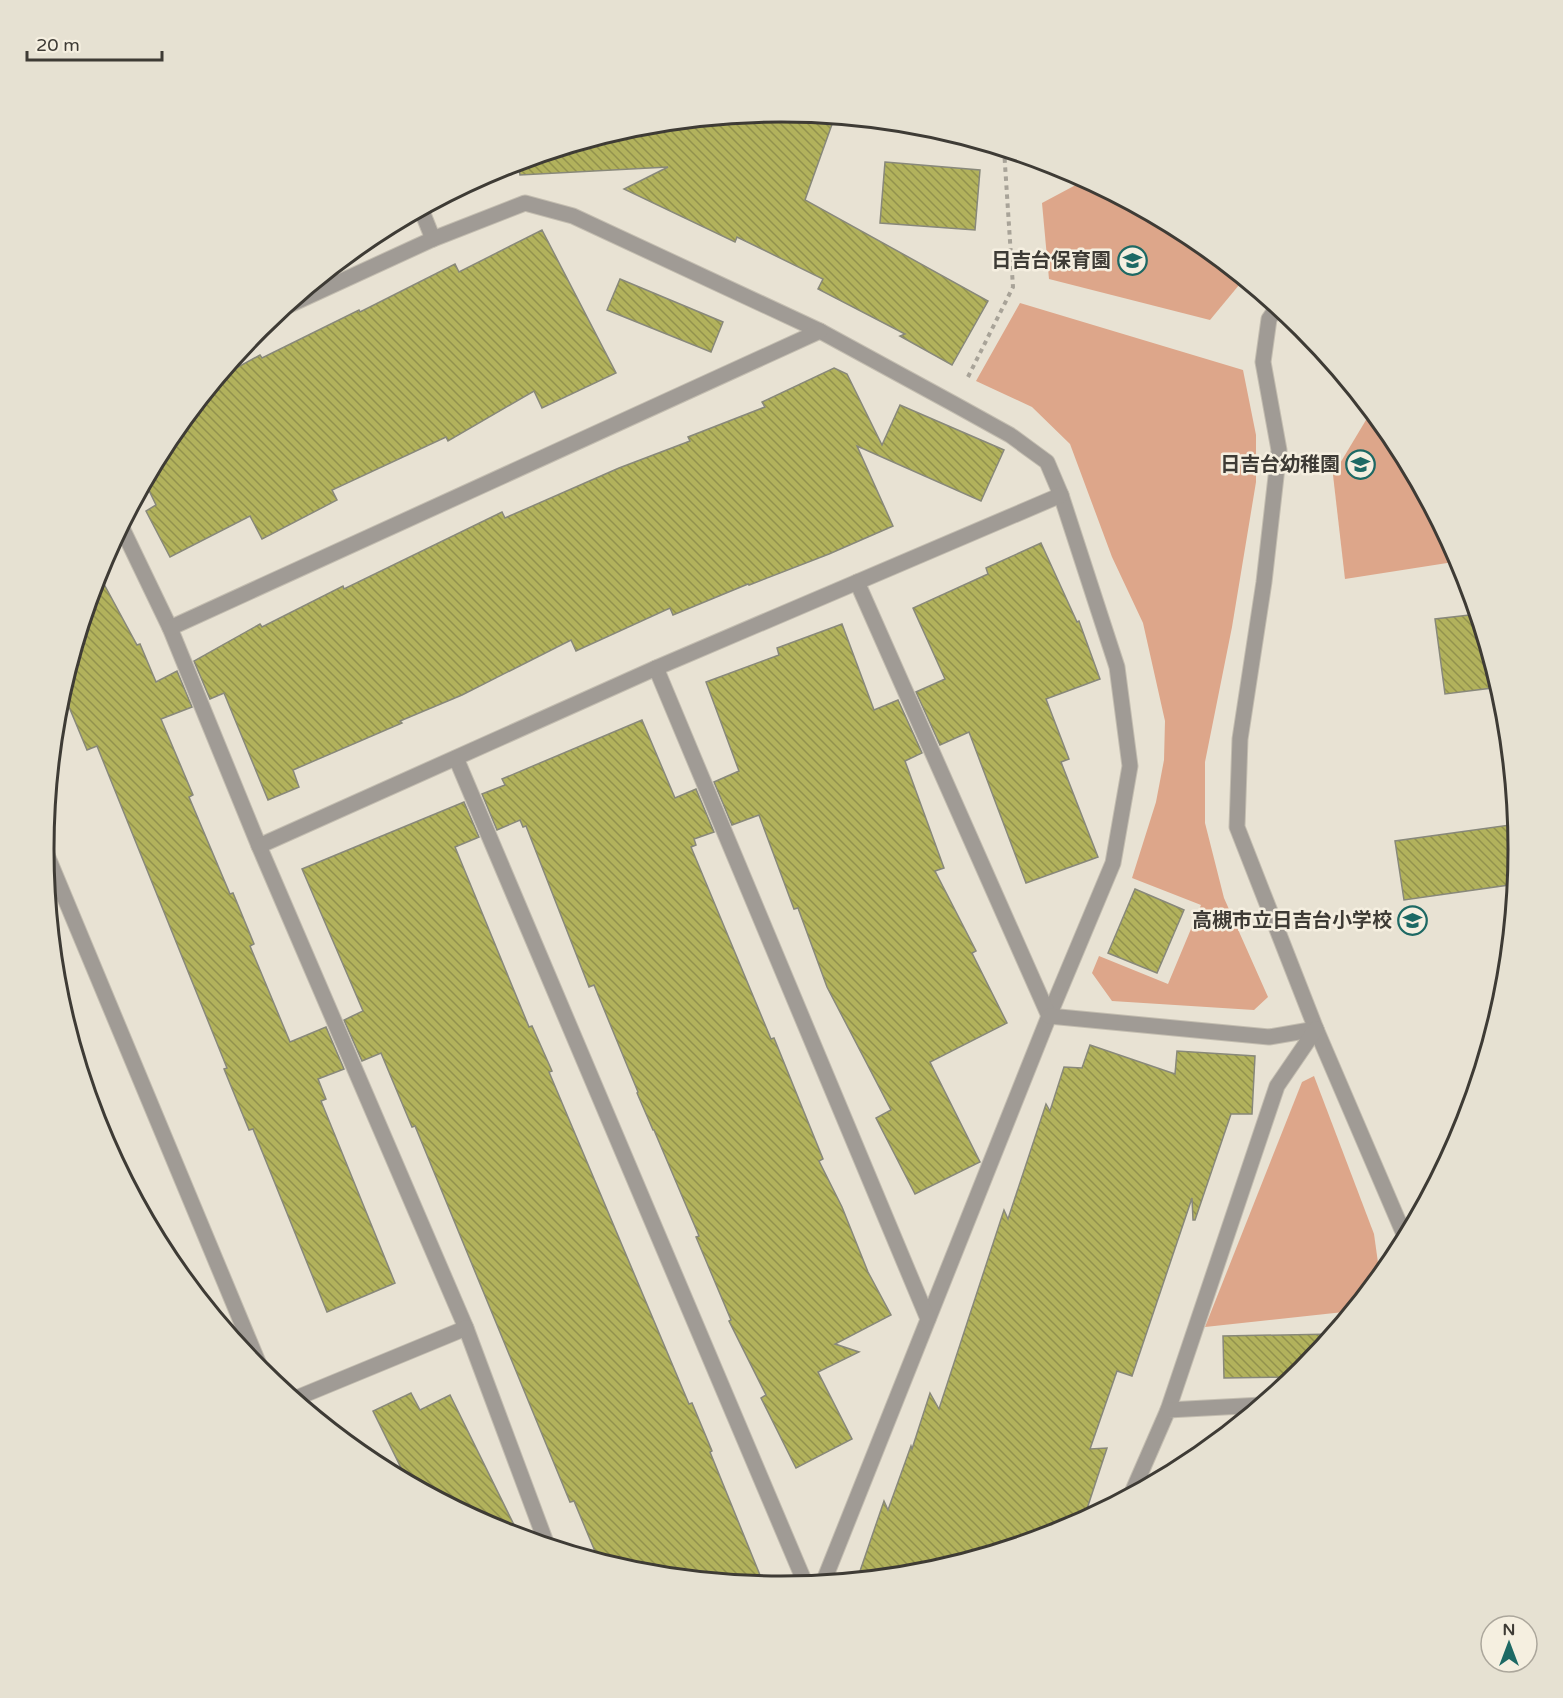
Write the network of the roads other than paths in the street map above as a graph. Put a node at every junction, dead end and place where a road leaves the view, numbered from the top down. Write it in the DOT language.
graph roads {
  1 [pos="424,216"];
  2 [pos="433,238"];
  3 [pos="310,295"];
  4 [pos="1273,313"];
  5 [pos="820,331"];
  6 [pos="1061,495"];
  7 [pos="125,535"];
  8 [pos="857,582"];
  9 [pos="170,628"];
  10 [pos="656,668"];
  11 [pos="456,758"];
  12 [pos="259,846"];
  13 [pos="55,875"];
  14 [pos="1049,1016"];
  15 [pos="1316,1029"];
  16 [pos="1402,1229"];
  17 [pos="928,1319"];
  18 [pos="466,1328"];
  19 [pos="252,1347"];
  20 [pos="302,1396"];
  21 [pos="1249,1406"];
  22 [pos="1168,1410"];
  23 [pos="1136,1484"];
  24 [pos="544,1536"];
  25 [pos="826,1575"];
  26 [pos="802,1576"];
  1 -- 2 [label="street"];
  2 -- 3 [label="street"];
  2 -- 5 [label="street"];
  4 -- 15 [label="street"];
  5 -- 6 [label="street"];
  5 -- 9 [label="street"];
  6 -- 8 [label="street"];
  6 -- 14 [label="street"];
  7 -- 9 [label="street"];
  8 -- 10 [label="street"];
  8 -- 14 [label="street"];
  9 -- 12 [label="street"];
  10 -- 11 [label="street"];
  10 -- 17 [label="street"];
  11 -- 12 [label="street"];
  11 -- 26 [label="street"];
  12 -- 18 [label="street"];
  13 -- 19 [label="street"];
  14 -- 15 [label="street"];
  14 -- 17 [label="street"];
  15 -- 16 [label="street"];
  15 -- 22 [label="street"];
  17 -- 25 [label="street"];
  18 -- 20 [label="street"];
  18 -- 24 [label="street"];
  21 -- 22 [label="street"];
  22 -- 23 [label="street"];
}
